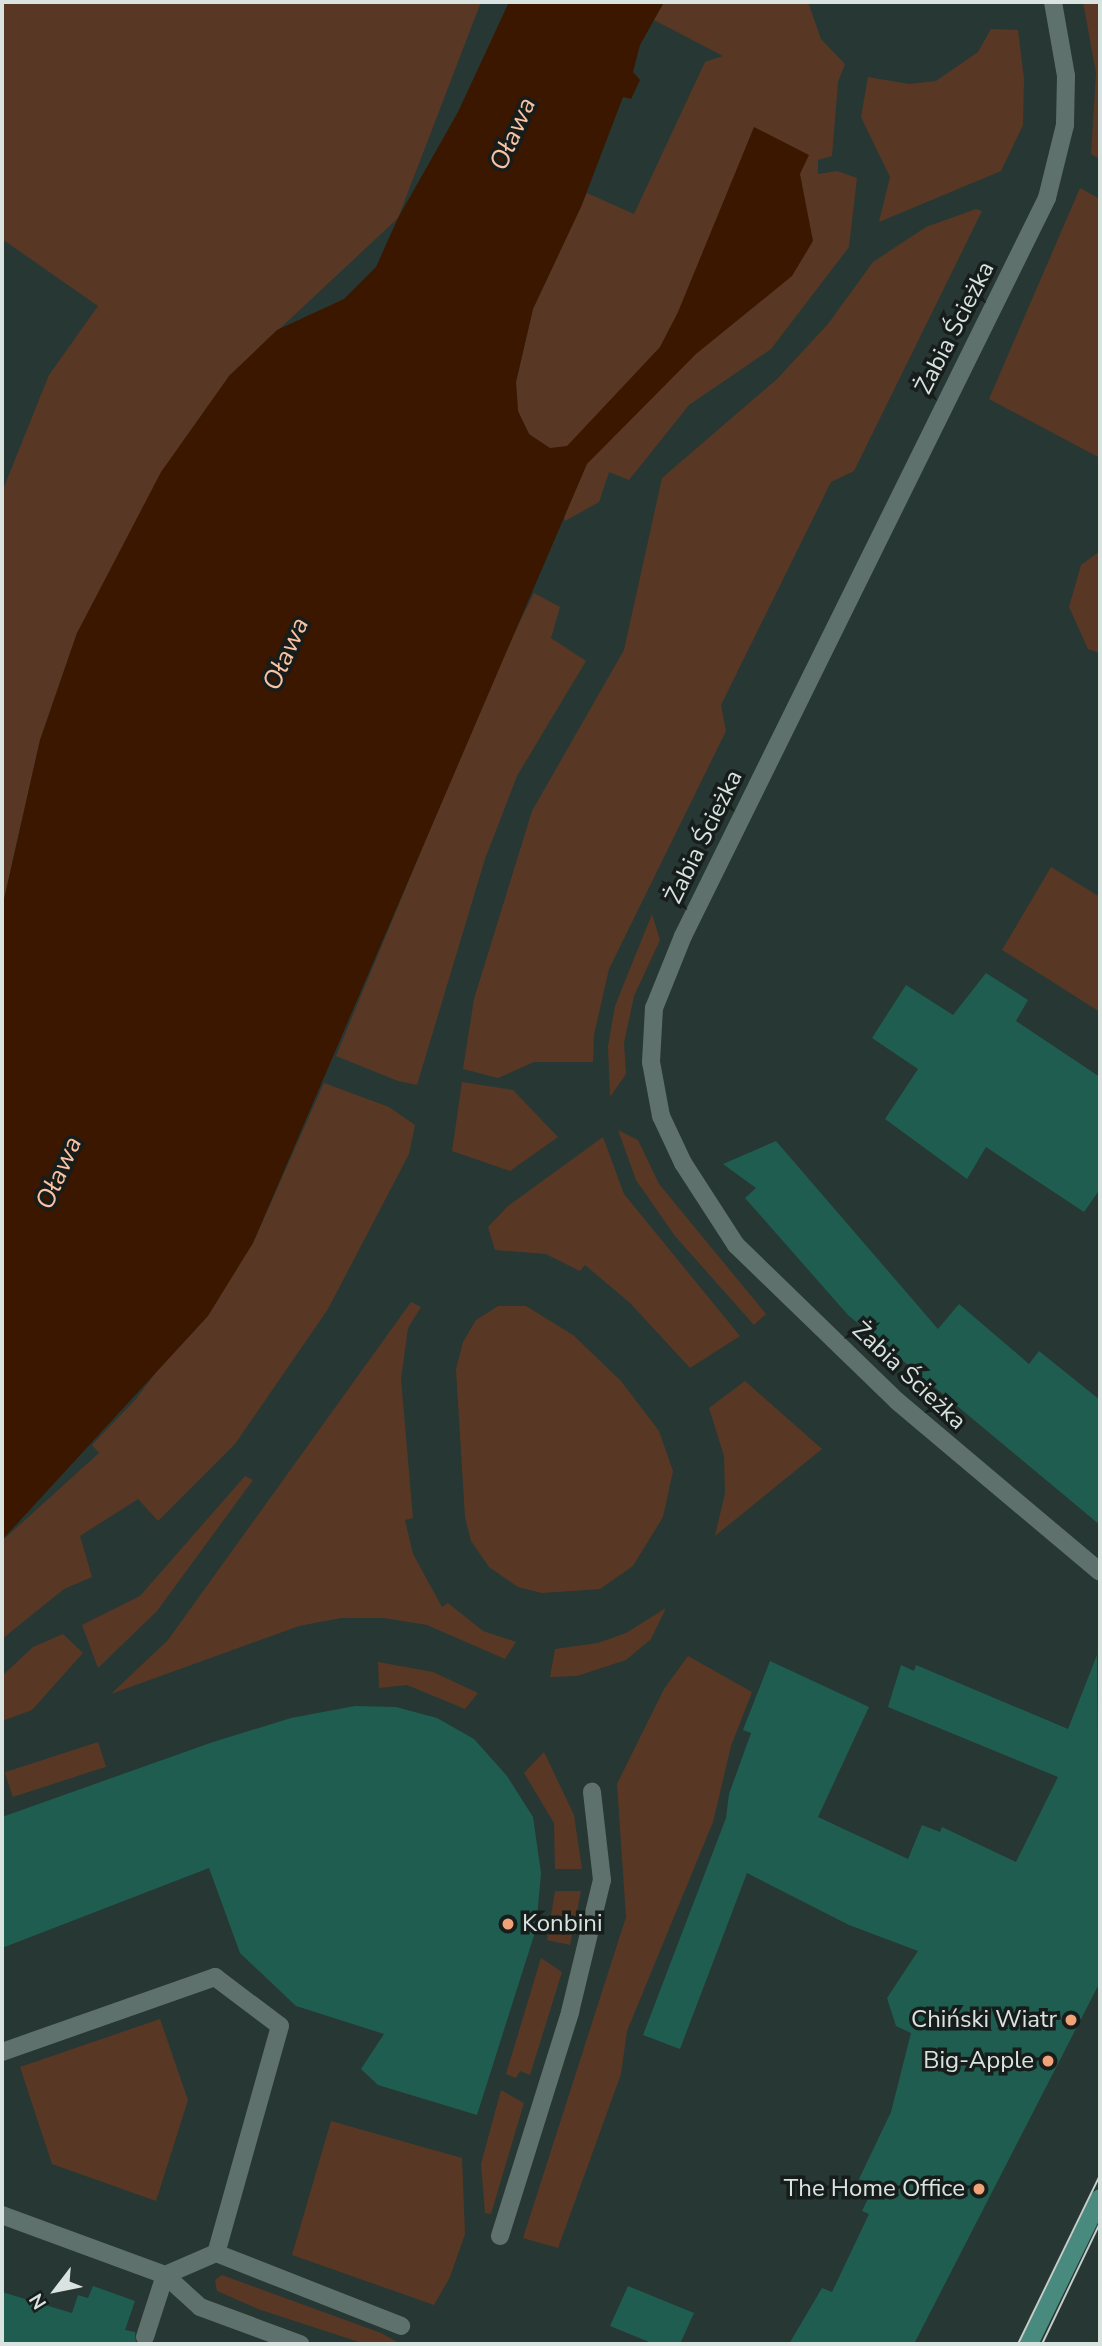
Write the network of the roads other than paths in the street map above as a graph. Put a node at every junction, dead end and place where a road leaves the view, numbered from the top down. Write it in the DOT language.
graph roads {
  1 [pos="1053,2"];
  2 [pos="1100,1572"];
  3 [pos="592,1792"];
  4 [pos="2,2052"];
  5 [pos="1100,2198"];
  6 [pos="2,2215"];
  7 [pos="500,2236"];
  8 [pos="216,2253"];
  9 [pos="165,2275"];
  10 [pos="401,2326"];
  11 [pos="145,2337"];
  12 [pos="300,2344"];
  13 [pos="1029,2344"];
  1 -- 2 [label="street, Żabia Ścieżka"];
  3 -- 7 [label="street"];
  4 -- 8 [label="street"];
  5 -- 13 [label="main road"];
  6 -- 9 [label="street"];
  8 -- 9 [label="street"];
  8 -- 10 [label="street"];
  9 -- 11 [label="street"];
  9 -- 12 [label="street"];
}
